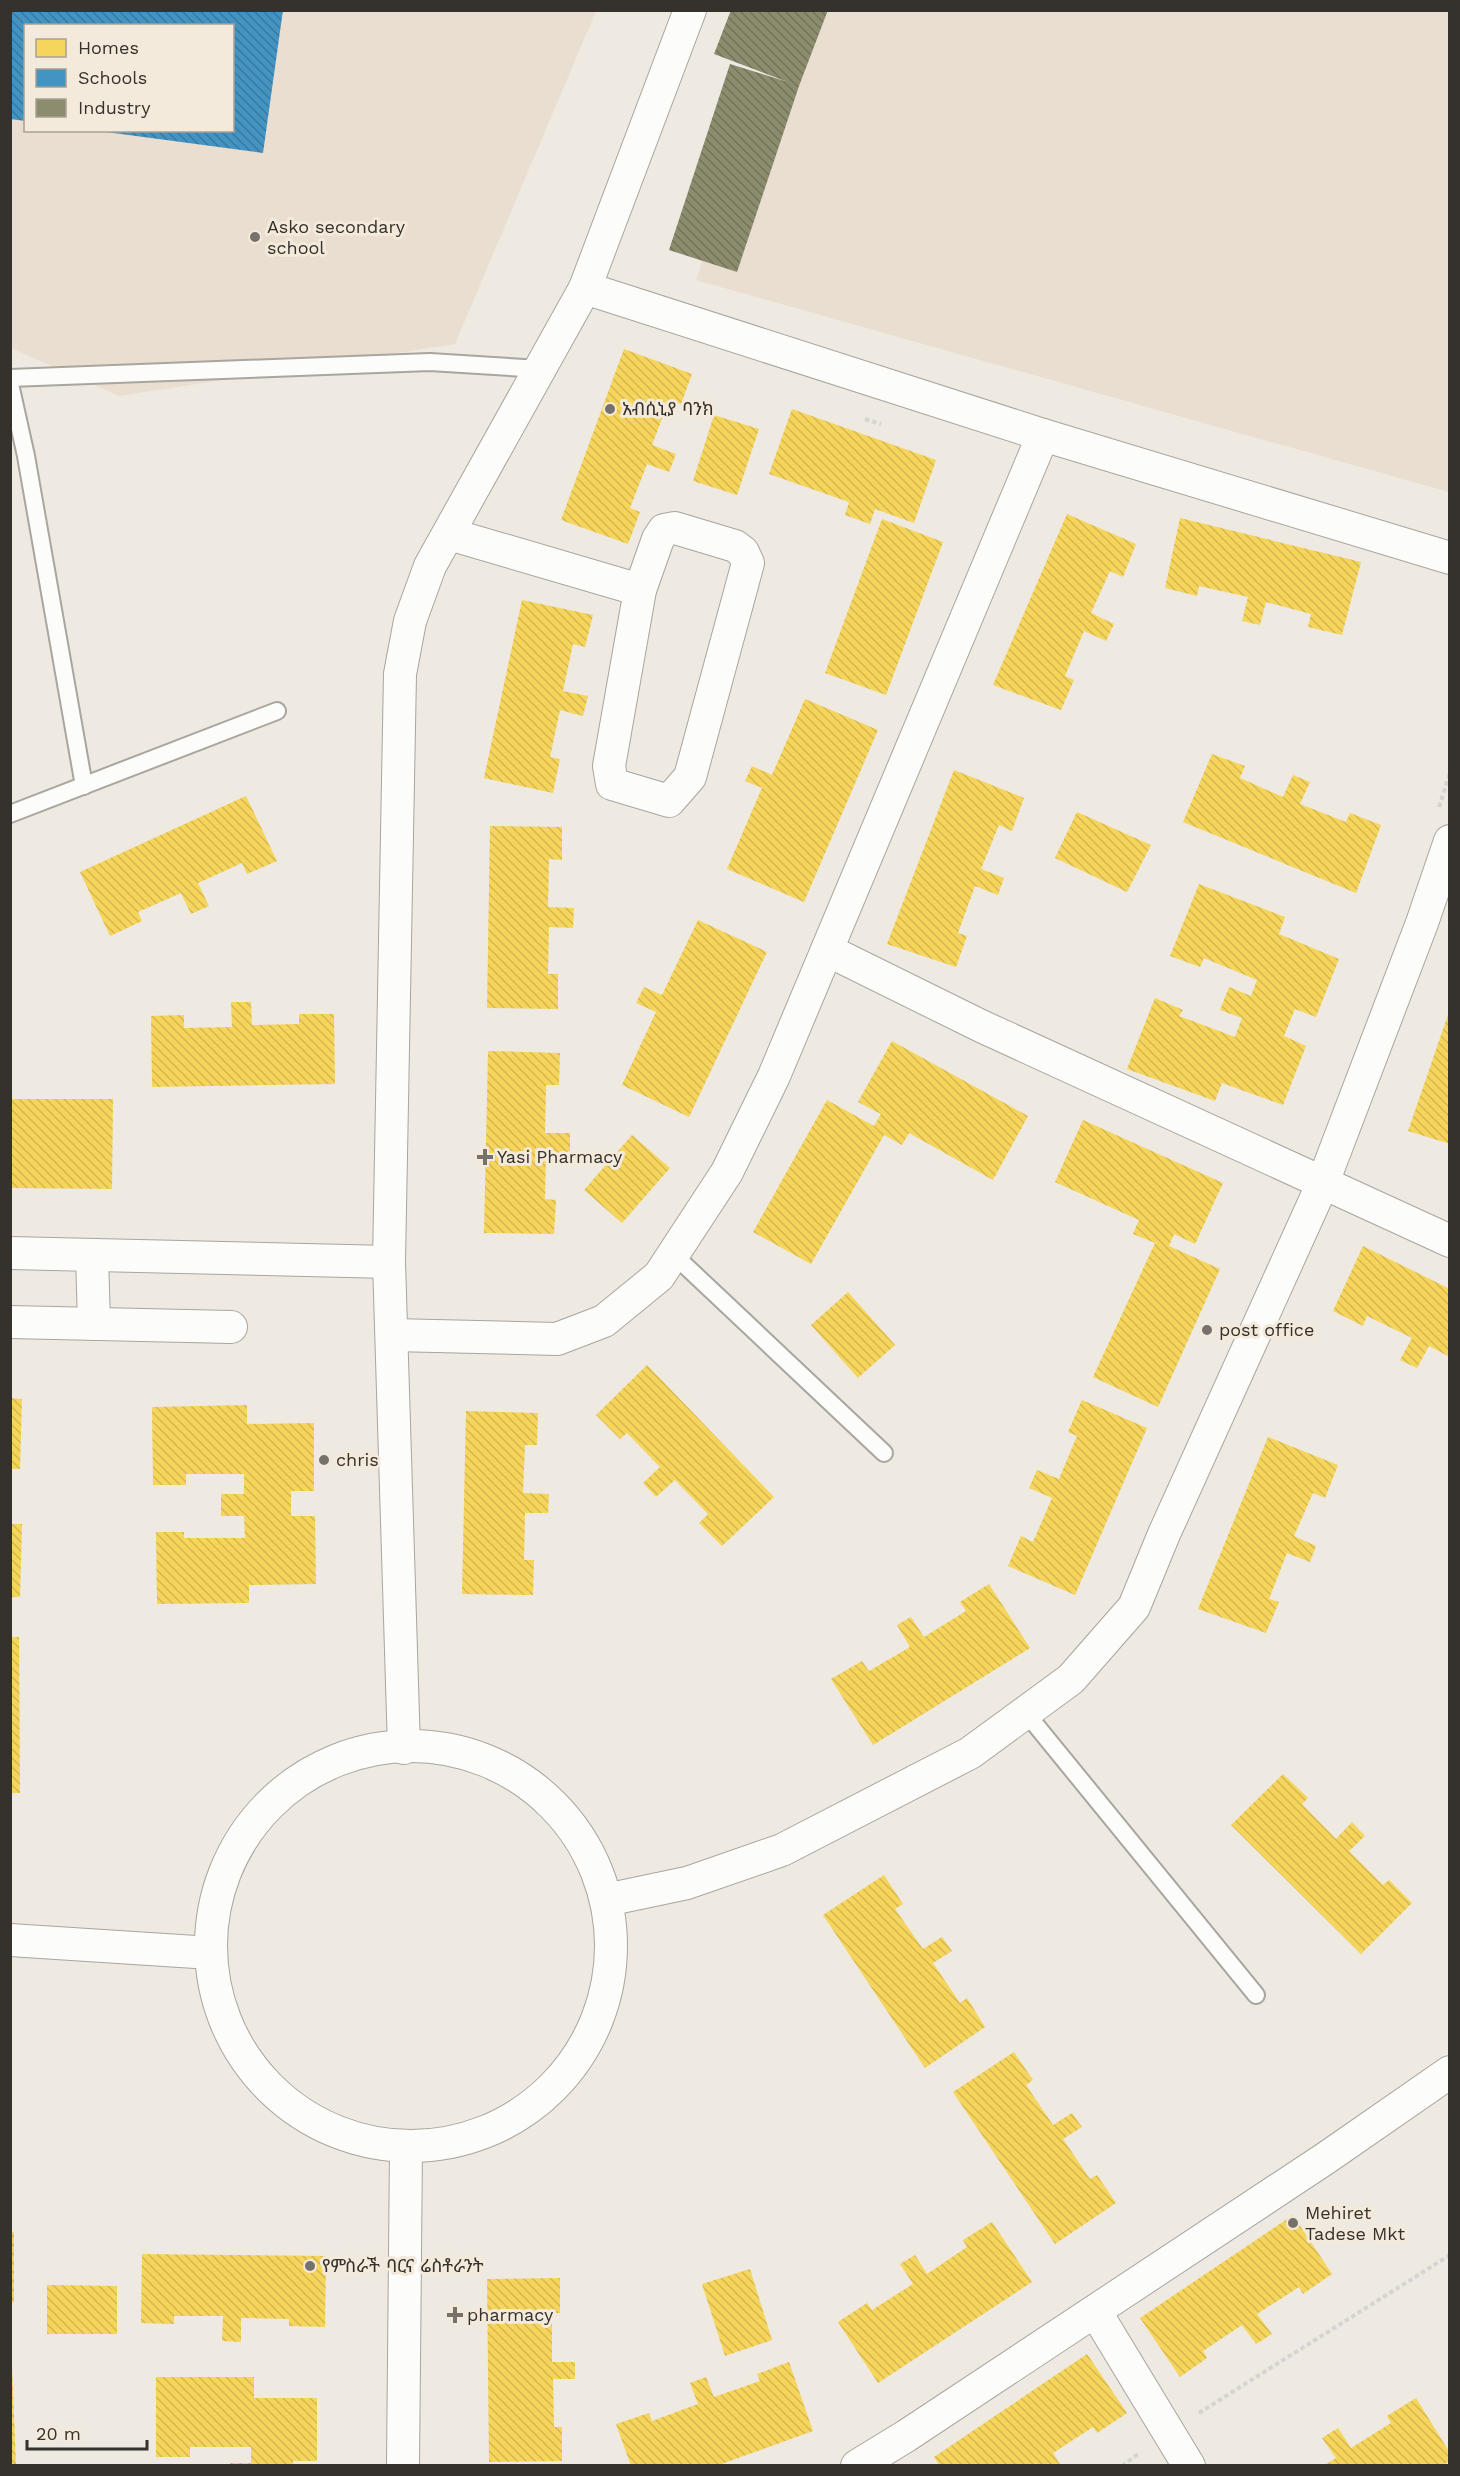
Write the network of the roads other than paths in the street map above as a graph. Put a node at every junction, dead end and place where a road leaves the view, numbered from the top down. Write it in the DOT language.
graph roads {
  1 [pos="690,10"];
  2 [pos="585,288"];
  3 [pos="540,369"];
  4 [pos="10,378"];
  5 [pos="10,384"];
  6 [pos="1043,435"];
  7 [pos="449,534"];
  8 [pos="1449,558"];
  9 [pos="640,590"];
  10 [pos="277,711"];
  11 [pos="84,786"];
  12 [pos="10,814"];
  13 [pos="1449,842"];
  14 [pos="827,950"];
  15 [pos="1322,1185"];
  16 [pos="1449,1241"];
  17 [pos="10,1253"];
  18 [pos="673,1254"];
  19 [pos="92,1255"];
  20 [pos="389,1262"];
  21 [pos="10,1322"];
  22 [pos="94,1324"];
  23 [pos="231,1327"];
  24 [pos="392,1335"];
  25 [pos="884,1453"];
  26 [pos="1026,1713"];
  27 [pos="404,1748"];
  28 [pos="606,1900"];
  29 [pos="10,1940"];
  30 [pos="211,1953"];
  31 [pos="1256,1995"];
  32 [pos="1449,2072"];
  33 [pos="406,2147"];
  34 [pos="1095,2311"];
  35 [pos="403,2466"];
  36 [pos="857,2466"];
  37 [pos="1189,2466"];
  1 -- 2 [label="street"];
  2 -- 3 [label="street"];
  2 -- 6 [label="street"];
  3 -- 4 [label="lane"];
  3 -- 7 [label="street"];
  5 -- 11 [label="lane"];
  6 -- 8 [label="street"];
  6 -- 14 [label="street"];
  7 -- 9 [label="street"];
  7 -- 20 [label="street"];
  9 -- 9 [label="street"];
  10 -- 11 [label="lane"];
  11 -- 12 [label="lane"];
  13 -- 15 [label="street"];
  14 -- 15 [label="street"];
  14 -- 18 [label="street"];
  15 -- 16 [label="street"];
  15 -- 26 [label="street"];
  17 -- 19 [label="street"];
  18 -- 24 [label="street"];
  18 -- 25 [label="lane"];
  19 -- 20 [label="street"];
  19 -- 22 [label="street"];
  20 -- 24 [label="street"];
  21 -- 22 [label="street"];
  22 -- 23 [label="street"];
  24 -- 27 [label="street"];
  26 -- 28 [label="street"];
  26 -- 31 [label="lane"];
  27 -- 28 [label="street"];
  27 -- 30 [label="street"];
  28 -- 33 [label="street"];
  29 -- 30 [label="street"];
  30 -- 33 [label="street"];
  32 -- 34 [label="street"];
  33 -- 35 [label="street"];
  34 -- 36 [label="street"];
  34 -- 37 [label="street"];
}
